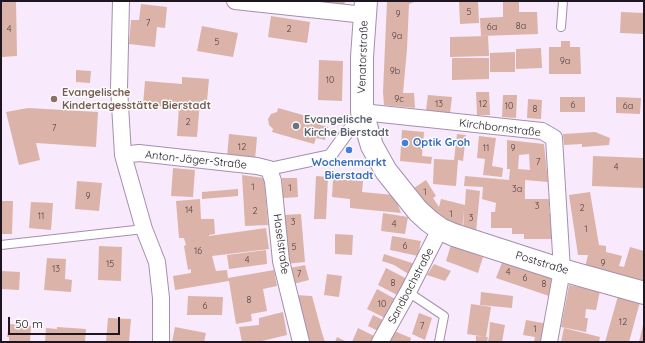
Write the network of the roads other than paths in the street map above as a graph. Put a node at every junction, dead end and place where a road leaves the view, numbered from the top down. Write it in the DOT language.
graph roads {
  1 [pos="121,1"];
  2 [pos="235,1"];
  3 [pos="563,1"];
  4 [pos="365,8"];
  5 [pos="561,27"];
  6 [pos="362,112"];
  7 [pos="123,156"];
  8 [pos="269,168"];
  9 [pos="144,229"];
  10 [pos="440,230"];
  11 [pos="1,245"];
  12 [pos="562,270"];
  13 [pos="408,292"];
  14 [pos="644,293"];
  15 [pos="161,342"];
  16 [pos="301,342"];
  17 [pos="380,342"];
  18 [pos="439,342"];
  19 [pos="549,342"];
  1 -- 7 [label="street"];
  2 -- 4 [label="street"];
  3 -- 5 [label="lane"];
  4 -- 6 [label="main road, Venatorstraße"];
  6 -- 8 [label="street"];
  6 -- 10 [label="main road, Venatorstraße"];
  6 -- 12 [label="street, Kirchbornstraße"];
  7 -- 8 [label="street, Anton-Jäger-Straße"];
  7 -- 9 [label="street"];
  8 -- 16 [label="street, Haselstraße"];
  9 -- 11 [label="lane"];
  9 -- 15 [label="street"];
  10 -- 12 [label="main road, Poststraße"];
  10 -- 13 [label="street, Sandbachstraße"];
  12 -- 14 [label="main road, Poststraße"];
  12 -- 19 [label="street"];
  13 -- 17 [label="street, Sandbachstraße"];
  13 -- 18 [label="lane"];
}
